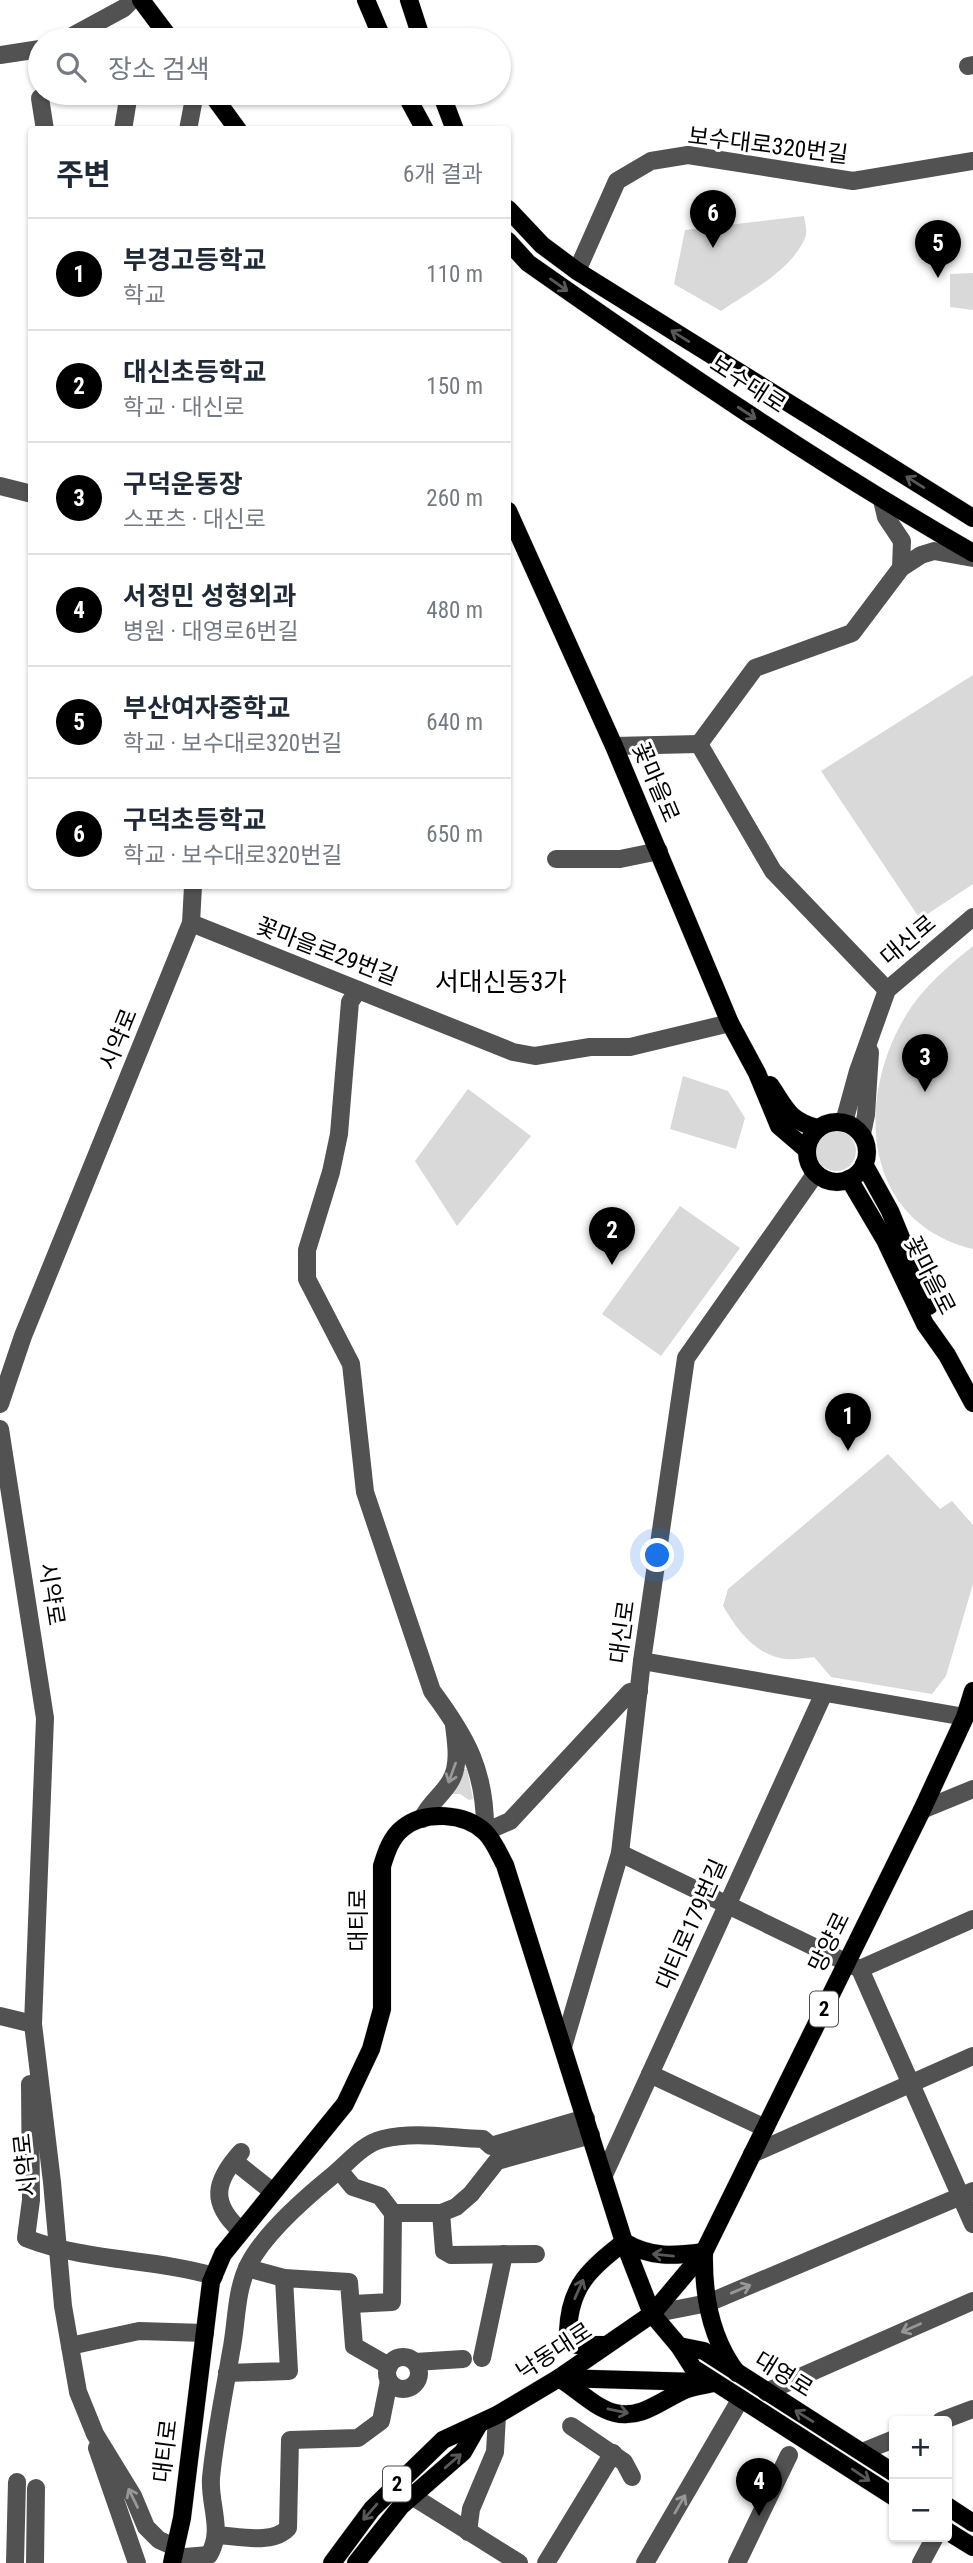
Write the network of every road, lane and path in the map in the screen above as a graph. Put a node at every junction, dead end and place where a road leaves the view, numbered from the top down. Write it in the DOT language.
graph roads {
  1 [pos="132,0"];
  2 [pos="141,0"];
  3 [pos="366,0"];
  4 [pos="409,0"];
  5 [pos="87,28"];
  6 [pos="162,28"];
  7 [pos="378,28"];
  8 [pos="418,28"];
  9 [pos="28,51"];
  10 [pos="0,55"];
  11 [pos="41,105"];
  12 [pos="127,105"];
  13 [pos="192,105"];
  14 [pos="208,105"];
  15 [pos="411,105"];
  16 [pos="445,105"];
  17 [pos="44,126"];
  18 [pos="123,126"];
  19 [pos="189,126"];
  20 [pos="232,126"];
  21 [pos="423,126"];
  22 [pos="453,126"];
  23 [pos="973,161"];
  24 [pos="511,212"];
  25 [pos="511,244"];
  26 [pos="577,271"];
  27 [pos="0,486"];
  28 [pos="28,493"];
  29 [pos="882,500"];
  30 [pos="511,518"];
  31 [pos="973,518"];
  32 [pos="973,553"];
  33 [pos="973,558"];
  34 [pos="901,568"];
  35 [pos="699,744"];
  36 [pos="614,746"];
  37 [pos="659,851"];
  38 [pos="556,859"];
  39 [pos="193,889"];
  40 [pos="973,918"];
  41 [pos="191,923"];
  42 [pos="358,990"];
  43 [pos="887,990"];
  44 [pos="730,1023"];
  45 [pos="870,1045"];
  46 [pos="757,1073"];
  47 [pos="844,1122"];
  48 [pos="817,1128"];
  49 [pos="862,1134"];
  50 [pos="807,1150"];
  51 [pos="864,1164"];
  52 [pos="816,1173"];
  53 [pos="849,1179"];
  54 [pos="947,1355"];
  55 [pos="0,1404"];
  56 [pos="973,1404"];
  57 [pos="0,1429"];
  58 [pos="642,1661"];
  59 [pos="639,1691"];
  60 [pos="973,1691"];
  61 [pos="824,1693"];
  62 [pos="965,1717"];
  63 [pos="453,1718"];
  64 [pos="973,1789"];
  65 [pos="922,1810"];
  66 [pos="422,1819"];
  67 [pos="485,1832"];
  68 [pos="620,1853"];
  69 [pos="726,1904"];
  70 [pos="973,1919"];
  71 [pos="853,1965"];
  72 [pos="0,2016"];
  73 [pos="29,2023"];
  74 [pos="563,2047"];
  75 [pos="973,2056"];
  76 [pos="649,2074"];
  77 [pos="911,2083"];
  78 [pos="589,2126"];
  79 [pos="765,2129"];
  80 [pos="752,2154"];
  81 [pos="339,2170"];
  82 [pos="604,2175"];
  83 [pos="273,2192"];
  84 [pos="967,2194"];
  85 [pos="393,2213"];
  86 [pos="441,2213"];
  87 [pos="973,2224"];
  88 [pos="241,2231"];
  89 [pos="624,2242"];
  90 [pos="58,2251"];
  91 [pos="704,2252"];
  92 [pos="504,2255"];
  93 [pos="536,2255"];
  94 [pos="247,2267"];
  95 [pos="214,2276"];
  96 [pos="284,2278"];
  97 [pos="973,2301"];
  98 [pos="708,2303"];
  99 [pos="352,2304"];
  100 [pos="652,2314"];
  101 [pos="205,2333"];
  102 [pos="608,2344"];
  103 [pos="70,2346"];
  104 [pos="679,2346"];
  105 [pos="482,2358"];
  106 [pos="463,2359"];
  107 [pos="415,2362"];
  108 [pos="227,2373"];
  109 [pos="389,2373"];
  110 [pos="737,2373"];
  111 [pos="559,2378"];
  112 [pos="714,2383"];
  113 [pos="766,2392"];
  114 [pos="740,2400"];
  115 [pos="973,2409"];
  116 [pos="497,2415"];
  117 [pos="952,2417"];
  118 [pos="479,2424"];
  119 [pos="571,2426"];
  120 [pos="95,2434"];
  121 [pos="889,2441"];
  122 [pos="862,2452"];
  123 [pos="613,2453"];
  124 [pos="789,2455"];
  125 [pos="889,2470"];
  126 [pos="632,2477"];
  127 [pos="17,2482"];
  128 [pos="36,2488"];
  129 [pos="889,2494"];
  130 [pos="412,2496"];
  131 [pos="952,2509"];
  132 [pos="970,2517"];
  133 [pos="468,2532"];
  134 [pos="952,2534"];
  135 [pos="216,2535"];
  136 [pos="932,2542"];
  137 [pos="973,2547"];
  138 [pos="173,2556"];
  139 [pos="15,2563"];
  140 [pos="35,2563"];
  141 [pos="137,2563"];
  142 [pos="332,2563"];
  143 [pos="356,2563"];
  144 [pos="519,2563"];
  145 [pos="546,2563"];
  146 [pos="645,2563"];
  147 [pos="737,2563"];
  148 [pos="921,2563"];
  1 -- 5 [label="street"];
  2 -- 6 [label="main road"];
  3 -- 7 [label="main road"];
  4 -- 8 [label="main road"];
  9 -- 10 [label="street"];
  11 -- 17 [label="street"];
  12 -- 18 [label="street"];
  13 -- 19 [label="street"];
  14 -- 20 [label="main road"];
  15 -- 21 [label="main road"];
  16 -- 22 [label="main road"];
  23 -- 26 [label="street, 보수대로320번길"];
  24 -- 26 [label="main road, 보수대로"];
  25 -- 29 [label="main road, 보수대로, one-way"];
  31 -- 26 [label="main road, 보수대로, one-way"];
  27 -- 28 [label="street"];
  29 -- 32 [label="main road, 보수대로"];
  29 -- 34 [label="street"];
  30 -- 36 [label="main road, 꽃마을로"];
  33 -- 34 [label="street"];
  34 -- 35 [label="street"];
  35 -- 36 [label="street"];
  35 -- 43 [label="street"];
  36 -- 37 [label="main road, 꽃마을로"];
  37 -- 38 [label="street"];
  37 -- 44 [label="main road, 꽃마을로"];
  39 -- 41 [label="street, 시약로"];
  40 -- 43 [label="street, 대신로"];
  41 -- 42 [label="street, 꽃마을로29번길"];
  41 -- 55 [label="street, 시약로"];
  42 -- 44 [label="street, 꽃마을로29번길"];
  42 -- 63 [label="street"];
  43 -- 45 [label="street, 대신로"];
  44 -- 46 [label="main road, 꽃마을로"];
  45 -- 47 [label="street, 대신로"];
  45 -- 49 [label="street, 대신로"];
  46 -- 48 [label="main road, 꽃마을로"];
  46 -- 50 [label="main road, 꽃마을로"];
  47 -- 48 [label="main road"];
  47 -- 49 [label="main road"];
  48 -- 50 [label="main road"];
  49 -- 51 [label="main road, 꽃마을로"];
  50 -- 52 [label="main road, 꽃마을로"];
  51 -- 53 [label="main road"];
  51 -- 54 [label="main road, 꽃마을로"];
  52 -- 53 [label="main road"];
  52 -- 58 [label="street, 대신로"];
  53 -- 54 [label="main road, 꽃마을로"];
  54 -- 56 [label="main road, 꽃마을로"];
  57 -- 73 [label="street, 시약로"];
  58 -- 59 [label="street, 대신로"];
  58 -- 61 [label="street"];
  59 -- 67 [label="street"];
  59 -- 68 [label="street, 대신로"];
  60 -- 62 [label="main road, 망양로 / 2"];
  61 -- 62 [label="street"];
  61 -- 69 [label="street, 대티로179번길"];
  62 -- 65 [label="main road, 망양로 / 2"];
  63 -- 66 [label="street, one-way"];
  63 -- 67 [label="street"];
  64 -- 65 [label="street"];
  65 -- 71 [label="main road, 망양로 / 2"];
  66 -- 67 [label="main road"];
  66 -- 83 [label="main road, 대티로"];
  67 -- 74 [label="main road"];
  68 -- 69 [label="street"];
  68 -- 74 [label="street, 대신로"];
  69 -- 71 [label="street"];
  69 -- 76 [label="street, 대티로179번길"];
  70 -- 71 [label="street"];
  71 -- 77 [label="street"];
  71 -- 79 [label="main road, 망양로 / 2"];
  72 -- 73 [label="street"];
  73 -- 90 [label="street, 시약로"];
  73 -- 90 [label="street"];
  74 -- 78 [label="main road"];
  75 -- 77 [label="street"];
  76 -- 79 [label="street"];
  76 -- 82 [label="street, 대티로179번길"];
  77 -- 80 [label="street"];
  77 -- 84 [label="street"];
  78 -- 81 [label="street"];
  78 -- 82 [label="main road"];
  78 -- 86 [label="street"];
  79 -- 80 [label="main road, 망양로 / 2"];
  80 -- 91 [label="main road, 망양로 / 2"];
  81 -- 85 [label="street"];
  81 -- 94 [label="street"];
  82 -- 89 [label="main road"];
  83 -- 88 [label="main road, 대티로"];
  83 -- 88 [label="street"];
  84 -- 87 [label="street"];
  98 -- 84 [label="street, one-way"];
  85 -- 86 [label="street"];
  85 -- 99 [label="street"];
  86 -- 92 [label="street"];
  88 -- 95 [label="main road, 대티로"];
  91 -- 89 [label="main road, one-way"];
  89 -- 100 [label="main road"];
  102 -- 89 [label="main road, one-way"];
  90 -- 95 [label="street"];
  90 -- 103 [label="street, 시약로"];
  91 -- 98 [label="main road"];
  91 -- 100 [label="main road, 망양로 / 2"];
  92 -- 93 [label="street"];
  92 -- 105 [label="street"];
  94 -- 96 [label="street"];
  94 -- 108 [label="street"];
  95 -- 101 [label="main road, 대티로"];
  96 -- 99 [label="street"];
  96 -- 108 [label="street"];
  97 -- 113 [label="street, one-way"];
  98 -- 100 [label="street"];
  98 -- 110 [label="main road"];
  99 -- 109 [label="street"];
  100 -- 102 [label="main road, 낙동대로 / 2"];
  100 -- 104 [label="main road"];
  101 -- 103 [label="street"];
  101 -- 138 [label="main road, 대티로"];
  102 -- 111 [label="main road, 낙동대로 / 2"];
  103 -- 120 [label="street, 시약로"];
  104 -- 110 [label="main road, 대영로"];
  104 -- 112 [label="main road, 대영로"];
  106 -- 107 [label="street"];
  107 -- 109 [label="street"];
  107 -- 109 [label="street"];
  108 -- 135 [label="street"];
  109 -- 135 [label="street"];
  110 -- 113 [label="main road, 대영로"];
  111 -- 112 [label="main road"];
  111 -- 112 [label="main road, one-way"];
  111 -- 116 [label="main road, 낙동대로 / 2"];
  112 -- 114 [label="main road, 대영로"];
  122 -- 113 [label="main road, 대영로, one-way"];
  114 -- 129 [label="main road, 대영로, one-way"];
  146 -- 114 [label="street, one-way"];
  115 -- 117 [label="street"];
  116 -- 118 [label="main road, 낙동대로 / 2"];
  116 -- 133 [label="street"];
  130 -- 118 [label="main road, 2, one-way"];
  118 -- 142 [label="main road, 낙동대로 / 2, one-way"];
  119 -- 123 [label="street"];
  138 -- 120 [label="street, 시약로, one-way"];
  120 -- 141 [label="street, 시약로"];
  121 -- 122 [label="street"];
  122 -- 125 [label="main road, 대영로"];
  123 -- 126 [label="street"];
  123 -- 145 [label="street"];
  124 -- 147 [label="street"];
  127 -- 139 [label="street"];
  128 -- 140 [label="street"];
  130 -- 133 [label="street"];
  130 -- 143 [label="main road, 2"];
  131 -- 132 [label="main road"];
  133 -- 144 [label="street"];
  134 -- 137 [label="main road"];
  135 -- 138 [label="street"];
  136 -- 148 [label="street"];
}
